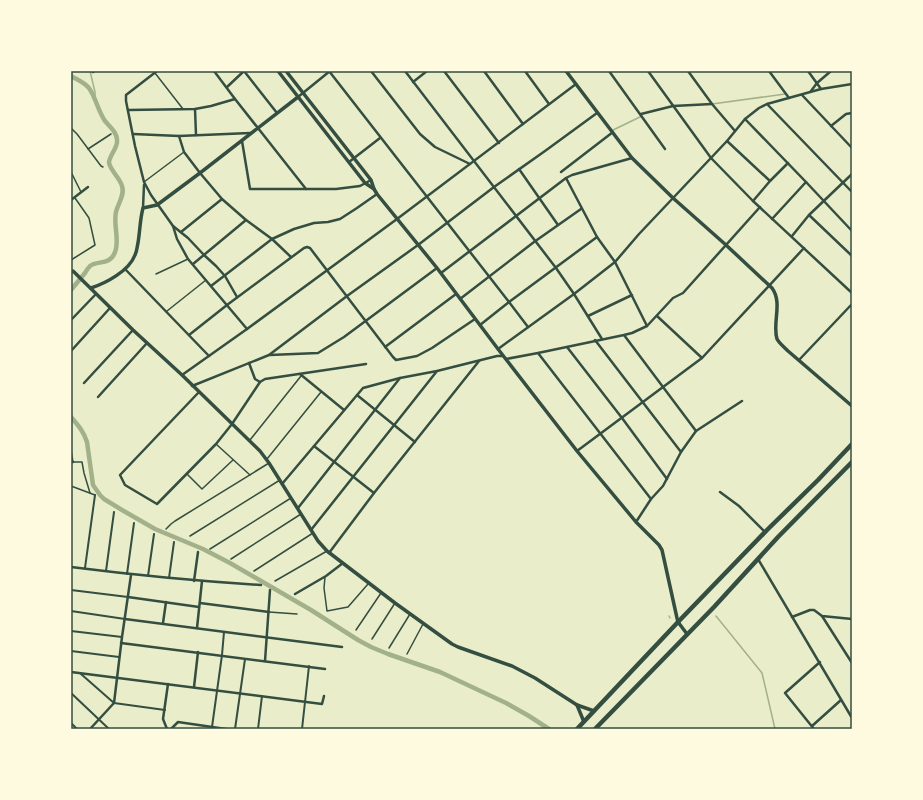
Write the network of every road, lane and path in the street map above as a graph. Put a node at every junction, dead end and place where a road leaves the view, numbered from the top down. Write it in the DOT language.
graph roads {
  1 [pos="214,71"];
  2 [pos="244,71"];
  3 [pos="278,71"];
  4 [pos="286,71"];
  5 [pos="330,71"];
  6 [pos="371,71"];
  7 [pos="405,71"];
  8 [pos="428,71"];
  9 [pos="444,71"];
  10 [pos="484,71"];
  11 [pos="524,71"];
  12 [pos="566,71"];
  13 [pos="609,71"];
  14 [pos="648,71"];
  15 [pos="688,71"];
  16 [pos="769,71"];
  17 [pos="808,71"];
  18 [pos="831,71"];
  19 [pos="156,72"];
  20 [pos="413,82"];
  21 [pos="817,82"];
  22 [pos="576,84"];
  23 [pos="852,84"];
  24 [pos="227,87"];
  25 [pos="822,89"];
  26 [pos="810,92"];
  27 [pos="303,93"];
  28 [pos="802,95"];
  29 [pos="298,97"];
  30 [pos="789,98"];
  31 [pos="235,99"];
  32 [pos="550,104"];
  33 [pos="712,104"];
  34 [pos="767,104"];
  35 [pos="673,106"];
  36 [pos="183,109"];
  37 [pos="196,109"];
  38 [pos="128,110"];
  39 [pos="277,113"];
  40 [pos="597,113"];
  41 [pos="852,113"];
  42 [pos="641,114"];
  43 [pos="745,119"];
  44 [pos="523,124"];
  45 [pos="832,126"];
  46 [pos="258,127"];
  47 [pos="71,128"];
  48 [pos="735,131"];
  49 [pos="613,132"];
  50 [pos="251,133"];
  51 [pos="111,134"];
  52 [pos="133,134"];
  53 [pos="196,135"];
  54 [pos="179,136"];
  55 [pos="380,138"];
  56 [pos="242,140"];
  57 [pos="727,141"];
  58 [pos="499,143"];
  59 [pos="852,148"];
  60 [pos="88,149"];
  61 [pos="665,149"];
  62 [pos="184,152"];
  63 [pos="353,158"];
  64 [pos="632,158"];
  65 [pos="711,158"];
  66 [pos="349,162"];
  67 [pos="474,162"];
  68 [pos="788,163"];
  69 [pos="470,164"];
  70 [pos="103,167"];
  71 [pos="519,169"];
  72 [pos="71,172"];
  73 [pos="561,172"];
  74 [pos="200,174"];
  75 [pos="852,174"];
  76 [pos="566,178"];
  77 [pos="371,180"];
  78 [pos="770,181"];
  79 [pos="144,182"];
  80 [pos="806,182"];
  81 [pos="843,182"];
  82 [pos="366,183"];
  83 [pos="88,187"];
  84 [pos="494,187"];
  85 [pos="307,189"];
  86 [pos="374,189"];
  87 [pos="81,192"];
  88 [pos="852,192"];
  89 [pos="377,194"];
  90 [pos="426,196"];
  91 [pos="75,198"];
  92 [pos="540,198"];
  93 [pos="673,198"];
  94 [pos="222,199"];
  95 [pos="71,200"];
  96 [pos="824,200"];
  97 [pos="753,201"];
  98 [pos="157,205"];
  99 [pos="143,208"];
  100 [pos="760,208"];
  101 [pos="581,209"];
  102 [pos="809,215"];
  103 [pos="516,216"];
  104 [pos="397,218"];
  105 [pos="772,219"];
  106 [pos="246,220"];
  107 [pos="447,223"];
  108 [pos="558,225"];
  109 [pos="173,226"];
  110 [pos="852,231"];
  111 [pos="181,232"];
  112 [pos="792,236"];
  113 [pos="597,237"];
  114 [pos="272,239"];
  115 [pos="534,242"];
  116 [pos="418,245"];
  117 [pos="726,245"];
  118 [pos="804,248"];
  119 [pos="469,251"];
  120 [pos="204,255"];
  121 [pos="852,256"];
  122 [pos="291,257"];
  123 [pos="188,258"];
  124 [pos="71,260"];
  125 [pos="615,262"];
  126 [pos="193,264"];
  127 [pos="437,268"];
  128 [pos="556,268"];
  129 [pos="125,269"];
  130 [pos="326,270"];
  131 [pos="72,271"];
  132 [pos="440,273"];
  133 [pos="156,274"];
  134 [pos="225,276"];
  135 [pos="489,277"];
  136 [pos="206,280"];
  137 [pos="769,285"];
  138 [pos="211,286"];
  139 [pos="91,288"];
  140 [pos="852,293"];
  141 [pos="96,294"];
  142 [pos="456,294"];
  143 [pos="574,294"];
  144 [pos="347,296"];
  145 [pos="632,296"];
  146 [pos="237,297"];
  147 [pos="460,299"];
  148 [pos="509,302"];
  149 [pos="852,304"];
  150 [pos="227,305"];
  151 [pos="110,308"];
  152 [pos="166,311"];
  153 [pos="588,316"];
  154 [pos="657,316"];
  155 [pos="475,319"];
  156 [pos="71,320"];
  157 [pos="366,321"];
  158 [pos="480,326"];
  159 [pos="647,326"];
  160 [pos="528,327"];
  161 [pos="247,329"];
  162 [pos="133,330"];
  163 [pos="189,335"];
  164 [pos="624,335"];
  165 [pos="602,339"];
  166 [pos="595,340"];
  167 [pos="147,343"];
  168 [pos="385,346"];
  169 [pos="567,347"];
  170 [pos="498,349"];
  171 [pos="71,350"];
  172 [pos="538,353"];
  173 [pos="209,356"];
  174 [pos="270,356"];
  175 [pos="505,358"];
  176 [pos="702,358"];
  177 [pos="480,360"];
  178 [pos="799,360"];
  179 [pos="249,363"];
  180 [pos="366,364"];
  181 [pos="437,371"];
  182 [pos="182,375"];
  183 [pos="300,375"];
  184 [pos="400,378"];
  185 [pos="260,382"];
  186 [pos="84,383"];
  187 [pos="192,386"];
  188 [pos="663,388"];
  189 [pos="199,392"];
  190 [pos="321,392"];
  191 [pos="357,395"];
  192 [pos="98,397"];
  193 [pos="742,401"];
  194 [pos="643,403"];
  195 [pos="852,406"];
  196 [pos="344,410"];
  197 [pos="375,410"];
  198 [pos="622,418"];
  199 [pos="232,424"];
  200 [pos="394,425"];
  201 [pos="696,431"];
  202 [pos="600,434"];
  203 [pos="250,440"];
  204 [pos="415,442"];
  205 [pos="216,444"];
  206 [pos="852,444"];
  207 [pos="314,446"];
  208 [pos="71,450"];
  209 [pos="577,451"];
  210 [pos="681,452"];
  211 [pos="267,459"];
  212 [pos="233,460"];
  213 [pos="72,462"];
  214 [pos="335,462"];
  215 [pos="852,462"];
  216 [pos="269,463"];
  217 [pos="187,474"];
  218 [pos="250,475"];
  219 [pos="353,477"];
  220 [pos="667,479"];
  221 [pos="280,480"];
  222 [pos="282,484"];
  223 [pos="71,486"];
  224 [pos="90,492"];
  225 [pos="720,492"];
  226 [pos="374,493"];
  227 [pos="95,495"];
  228 [pos="291,498"];
  229 [pos="651,499"];
  230 [pos="298,508"];
  231 [pos="114,512"];
  232 [pos="301,514"];
  233 [pos="636,522"];
  234 [pos="134,523"];
  235 [pos="166,529"];
  236 [pos="312,532"];
  237 [pos="765,532"];
  238 [pos="154,534"];
  239 [pos="190,536"];
  240 [pos="174,542"];
  241 [pos="210,549"];
  242 [pos="198,552"];
  243 [pos="328,552"];
  244 [pos="232,559"];
  245 [pos="758,559"];
  246 [pos="343,563"];
  247 [pos="71,567"];
  248 [pos="85,568"];
  249 [pos="106,571"];
  250 [pos="254,571"];
  251 [pos="127,574"];
  252 [pos="131,575"];
  253 [pos="148,576"];
  254 [pos="326,576"];
  255 [pos="169,578"];
  256 [pos="194,581"];
  257 [pos="202,582"];
  258 [pos="275,582"];
  259 [pos="368,583"];
  260 [pos="261,585"];
  261 [pos="71,590"];
  262 [pos="270,590"];
  263 [pos="381,593"];
  264 [pos="295,594"];
  265 [pos="128,597"];
  266 [pos="166,602"];
  267 [pos="200,603"];
  268 [pos="395,604"];
  269 [pos="199,607"];
  270 [pos="71,611"];
  271 [pos="269,612"];
  272 [pos="297,614"];
  273 [pos="410,614"];
  274 [pos="822,616"];
  275 [pos="792,617"];
  276 [pos="125,618"];
  277 [pos="852,619"];
  278 [pos="678,622"];
  279 [pos="163,624"];
  280 [pos="423,624"];
  281 [pos="197,628"];
  282 [pos="356,630"];
  283 [pos="71,631"];
  284 [pos="224,632"];
  285 [pos="688,634"];
  286 [pos="267,637"];
  287 [pos="122,638"];
  288 [pos="372,639"];
  289 [pos="121,642"];
  290 [pos="342,647"];
  291 [pos="389,648"];
  292 [pos="71,650"];
  293 [pos="198,652"];
  294 [pos="407,654"];
  295 [pos="222,655"];
  296 [pos="120,657"];
  297 [pos="245,658"];
  298 [pos="265,661"];
  299 [pos="820,662"];
  300 [pos="852,663"];
  301 [pos="309,666"];
  302 [pos="325,669"];
  303 [pos="71,672"];
  304 [pos="80,673"];
  305 [pos="117,678"];
  306 [pos="168,684"];
  307 [pos="194,687"];
  308 [pos="218,690"];
  309 [pos="71,693"];
  310 [pos="240,693"];
  311 [pos="262,696"];
  312 [pos="324,696"];
  313 [pos="842,700"];
  314 [pos="306,702"];
  315 [pos="114,703"];
  316 [pos="577,705"];
  317 [pos="165,710"];
  318 [pos="594,711"];
  319 [pos="852,718"];
  320 [pos="99,719"];
  321 [pos="584,722"];
  322 [pos="71,723"];
  323 [pos="212,727"];
  324 [pos="172,728"];
  325 [pos="813,728"];
  326 [pos="77,729"];
  327 [pos="90,729"];
  328 [pos="109,729"];
  329 [pos="167,729"];
  330 [pos="226,729"];
  331 [pos="235,729"];
  332 [pos="258,729"];
  333 [pos="302,729"];
  334 [pos="577,729"];
  335 [pos="595,729"];
  1 -- 24 [label="street"];
  2 -- 24 [label="street"];
  2 -- 39 [label="street"];
  3 -- 29 [label="street"];
  4 -- 27 [label="street"];
  5 -- 27 [label="street"];
  5 -- 55 [label="street"];
  6 -- 69 [label="street"];
  7 -- 20 [label="street"];
  8 -- 20 [label="street"];
  9 -- 58 [label="street"];
  10 -- 44 [label="street"];
  11 -- 32 [label="street"];
  12 -- 22 [label="street"];
  13 -- 42 [label="street"];
  14 -- 35 [label="street"];
  15 -- 33 [label="street"];
  16 -- 30 [label="street"];
  17 -- 21 [label="street"];
  18 -- 21 [label="street"];
  19 -- 36 [label="lane"];
  19 -- 38 [label="street"];
  20 -- 67 [label="street"];
  21 -- 25 [label="street"];
  21 -- 26 [label="street"];
  22 -- 32 [label="street"];
  22 -- 40 [label="street"];
  23 -- 25 [label="street"];
  24 -- 31 [label="street"];
  25 -- 26 [label="street"];
  26 -- 28 [label="street"];
  27 -- 29 [label="street"];
  27 -- 63 [label="street"];
  28 -- 30 [label="street"];
  28 -- 45 [label="street"];
  29 -- 39 [label="street"];
  29 -- 66 [label="street"];
  30 -- 34 [label="street"];
  31 -- 37 [label="street"];
  31 -- 46 [label="street"];
  32 -- 44 [label="street"];
  33 -- 35 [label="street"];
  33 -- 48 [label="street"];
  34 -- 43 [label="street"];
  34 -- 81 [label="street"];
  35 -- 42 [label="street"];
  35 -- 65 [label="street"];
  36 -- 37 [label="street"];
  36 -- 38 [label="street"];
  37 -- 53 [label="street"];
  38 -- 52 [label="street"];
  39 -- 46 [label="street"];
  40 -- 49 [label="street"];
  40 -- 71 [label="street"];
  41 -- 45 [label="street"];
  42 -- 61 [label="street"];
  43 -- 48 [label="street"];
  43 -- 68 [label="street"];
  44 -- 58 [label="street"];
  45 -- 59 [label="street"];
  46 -- 50 [label="street"];
  46 -- 85 [label="street"];
  47 -- 60 [label="lane"];
  48 -- 57 [label="street"];
  49 -- 64 [label="street"];
  49 -- 73 [label="street"];
  50 -- 53 [label="street"];
  50 -- 56 [label="street"];
  51 -- 60 [label="lane"];
  52 -- 54 [label="street"];
  52 -- 79 [label="street"];
  53 -- 54 [label="street"];
  54 -- 62 [label="street"];
  55 -- 63 [label="street"];
  55 -- 90 [label="street"];
  56 -- 74 [label="street"];
  56 -- 85 [label="street"];
  57 -- 65 [label="street"];
  57 -- 78 [label="street"];
  58 -- 67 [label="street"];
  60 -- 70 [label="lane"];
  62 -- 74 [label="street"];
  62 -- 79 [label="lane"];
  63 -- 66 [label="street"];
  63 -- 77 [label="street"];
  64 -- 76 [label="street"];
  64 -- 93 [label="street"];
  65 -- 93 [label="street"];
  65 -- 97 [label="street"];
  66 -- 82 [label="street"];
  67 -- 69 [label="street"];
  67 -- 84 [label="street"];
  68 -- 78 [label="street"];
  68 -- 80 [label="street"];
  69 -- 90 [label="street"];
  71 -- 84 [label="street"];
  71 -- 92 [label="street"];
  72 -- 87 [label="lane"];
  74 -- 94 [label="street"];
  74 -- 98 [label="street"];
  75 -- 81 [label="street"];
  76 -- 92 [label="street"];
  76 -- 101 [label="street"];
  77 -- 82 [label="street"];
  77 -- 86 [label="street"];
  78 -- 97 [label="street"];
  79 -- 98 [label="street"];
  79 -- 99 [label="street"];
  80 -- 96 [label="street"];
  80 -- 105 [label="street"];
  81 -- 88 [label="street"];
  81 -- 96 [label="street"];
  82 -- 85 [label="street"];
  82 -- 86 [label="street"];
  83 -- 87 [label="street"];
  84 -- 103 [label="street"];
  84 -- 107 [label="street"];
  86 -- 89 [label="street"];
  87 -- 91 [label="street"];
  89 -- 104 [label="street"];
  89 -- 114 [label="street"];
  90 -- 104 [label="street"];
  90 -- 107 [label="street"];
  91 -- 95 [label="street"];
  91 -- 124 [label="lane"];
  92 -- 103 [label="street"];
  92 -- 108 [label="street"];
  93 -- 117 [label="street"];
  93 -- 125 [label="street"];
  94 -- 106 [label="street"];
  94 -- 111 [label="street"];
  96 -- 102 [label="street"];
  96 -- 110 [label="street"];
  97 -- 100 [label="street"];
  98 -- 99 [label="street"];
  98 -- 109 [label="street"];
  99 -- 129 [label="street"];
  100 -- 105 [label="street"];
  100 -- 117 [label="street"];
  101 -- 108 [label="street"];
  101 -- 113 [label="street"];
  102 -- 112 [label="street"];
  102 -- 121 [label="street"];
  103 -- 115 [label="street"];
  103 -- 119 [label="street"];
  104 -- 116 [label="street"];
  104 -- 130 [label="street"];
  105 -- 112 [label="street"];
  106 -- 114 [label="street"];
  106 -- 120 [label="street"];
  107 -- 116 [label="street"];
  107 -- 119 [label="street"];
  108 -- 115 [label="street"];
  109 -- 111 [label="street"];
  109 -- 123 [label="street"];
  111 -- 120 [label="street"];
  112 -- 118 [label="street"];
  113 -- 125 [label="street"];
  113 -- 128 [label="street"];
  114 -- 122 [label="street"];
  114 -- 134 [label="street"];
  115 -- 128 [label="street"];
  115 -- 135 [label="street"];
  116 -- 127 [label="street"];
  116 -- 144 [label="street"];
  117 -- 137 [label="street"];
  117 -- 154 [label="street"];
  118 -- 137 [label="street"];
  118 -- 140 [label="street"];
  119 -- 132 [label="street"];
  119 -- 135 [label="street"];
  120 -- 126 [label="street"];
  120 -- 134 [label="street"];
  122 -- 130 [label="street"];
  122 -- 146 [label="street"];
  123 -- 126 [label="street"];
  123 -- 133 [label="lane"];
  125 -- 143 [label="street"];
  125 -- 145 [label="street"];
  126 -- 136 [label="street"];
  127 -- 132 [label="street"];
  127 -- 157 [label="street"];
  128 -- 143 [label="street"];
  128 -- 148 [label="street"];
  129 -- 139 [label="street"];
  129 -- 152 [label="street"];
  130 -- 144 [label="street"];
  130 -- 161 [label="street"];
  131 -- 139 [label="street"];
  132 -- 142 [label="street"];
  134 -- 138 [label="street"];
  134 -- 146 [label="street"];
  135 -- 147 [label="street"];
  135 -- 148 [label="street"];
  136 -- 138 [label="street"];
  136 -- 152 [label="lane"];
  137 -- 176 [label="street"];
  137 -- 178 [label="street"];
  138 -- 150 [label="street"];
  139 -- 141 [label="street"];
  141 -- 151 [label="street"];
  141 -- 156 [label="street"];
  142 -- 147 [label="street"];
  142 -- 168 [label="street"];
  143 -- 153 [label="street"];
  143 -- 160 [label="street"];
  144 -- 157 [label="street"];
  144 -- 174 [label="street"];
  145 -- 153 [label="street"];
  145 -- 159 [label="street"];
  146 -- 150 [label="street"];
  147 -- 155 [label="street"];
  148 -- 158 [label="street"];
  148 -- 160 [label="street"];
  149 -- 178 [label="street"];
  150 -- 161 [label="street"];
  150 -- 163 [label="street"];
  151 -- 162 [label="street"];
  151 -- 171 [label="street"];
  152 -- 163 [label="street"];
  153 -- 165 [label="street"];
  154 -- 159 [label="street"];
  154 -- 176 [label="street"];
  155 -- 158 [label="street"];
  155 -- 168 [label="street"];
  157 -- 168 [label="street"];
  157 -- 174 [label="street"];
  158 -- 170 [label="street"];
  159 -- 164 [label="street"];
  160 -- 170 [label="street"];
  161 -- 173 [label="street"];
  162 -- 167 [label="street"];
  162 -- 186 [label="street"];
  163 -- 173 [label="street"];
  164 -- 165 [label="street"];
  164 -- 188 [label="street"];
  165 -- 166 [label="street"];
  166 -- 169 [label="street"];
  166 -- 194 [label="street"];
  167 -- 182 [label="street"];
  167 -- 192 [label="street"];
  169 -- 172 [label="street"];
  169 -- 198 [label="street"];
  170 -- 175 [label="street"];
  172 -- 175 [label="street"];
  172 -- 202 [label="street"];
  173 -- 182 [label="street"];
  174 -- 179 [label="street"];
  175 -- 177 [label="street"];
  175 -- 209 [label="street"];
  176 -- 188 [label="street"];
  177 -- 181 [label="street"];
  177 -- 204 [label="street"];
  178 -- 195 [label="street"];
  179 -- 185 [label="street"];
  179 -- 187 [label="street"];
  180 -- 183 [label="street"];
  181 -- 184 [label="street"];
  181 -- 200 [label="street"];
  182 -- 187 [label="street"];
  183 -- 185 [label="street"];
  183 -- 190 [label="street"];
  183 -- 203 [label="lane"];
  184 -- 191 [label="street"];
  184 -- 197 [label="street"];
  185 -- 199 [label="street"];
  187 -- 189 [label="street"];
  188 -- 194 [label="street"];
  188 -- 201 [label="street"];
  189 -- 199 [label="street"];
  189 -- 217 [label="street"];
  190 -- 196 [label="street"];
  190 -- 211 [label="lane"];
  191 -- 196 [label="street"];
  191 -- 197 [label="street"];
  193 -- 201 [label="street"];
  194 -- 198 [label="street"];
  194 -- 210 [label="street"];
  196 -- 207 [label="street"];
  197 -- 200 [label="street"];
  197 -- 214 [label="street"];
  198 -- 202 [label="street"];
  198 -- 220 [label="street"];
  199 -- 203 [label="street"];
  199 -- 205 [label="street"];
  200 -- 204 [label="street"];
  200 -- 219 [label="street"];
  201 -- 210 [label="street"];
  202 -- 209 [label="street"];
  202 -- 229 [label="street"];
  203 -- 211 [label="street"];
  204 -- 226 [label="street"];
  205 -- 212 [label="lane"];
  205 -- 217 [label="street"];
  206 -- 237 [label="highway"];
  207 -- 214 [label="street"];
  207 -- 222 [label="street"];
  208 -- 213 [label="lane"];
  209 -- 233 [label="street"];
  210 -- 220 [label="street"];
  211 -- 216 [label="street"];
  212 -- 217 [label="lane"];
  212 -- 218 [label="lane"];
  213 -- 224 [label="lane"];
  214 -- 219 [label="street"];
  214 -- 230 [label="street"];
  215 -- 245 [label="highway"];
  216 -- 218 [label="lane"];
  216 -- 221 [label="street"];
  218 -- 235 [label="lane"];
  219 -- 226 [label="street"];
  219 -- 236 [label="street"];
  220 -- 229 [label="street"];
  221 -- 222 [label="street"];
  221 -- 239 [label="lane"];
  222 -- 228 [label="street"];
  223 -- 224 [label="lane"];
  224 -- 227 [label="lane"];
  225 -- 237 [label="street"];
  226 -- 243 [label="street"];
  227 -- 248 [label="street"];
  228 -- 230 [label="street"];
  228 -- 241 [label="lane"];
  229 -- 233 [label="street"];
  230 -- 232 [label="street"];
  231 -- 249 [label="street"];
  232 -- 236 [label="street"];
  232 -- 244 [label="lane"];
  233 -- 278 [label="street"];
  234 -- 251 [label="street"];
  236 -- 243 [label="street"];
  236 -- 250 [label="lane"];
  237 -- 278 [label="highway"];
  238 -- 253 [label="street"];
  240 -- 255 [label="street"];
  242 -- 256 [label="street"];
  243 -- 246 [label="street"];
  243 -- 258 [label="lane"];
  245 -- 275 [label="street"];
  245 -- 285 [label="highway"];
  246 -- 254 [label="street"];
  246 -- 259 [label="street"];
  247 -- 248 [label="street"];
  248 -- 249 [label="street"];
  249 -- 251 [label="street"];
  251 -- 252 [label="street"];
  252 -- 253 [label="street"];
  252 -- 265 [label="street"];
  253 -- 255 [label="street"];
  254 -- 259 [label="lane"];
  254 -- 264 [label="street"];
  255 -- 256 [label="street"];
  256 -- 257 [label="street"];
  257 -- 260 [label="street"];
  257 -- 267 [label="street"];
  259 -- 263 [label="street"];
  261 -- 265 [label="street"];
  262 -- 271 [label="street"];
  263 -- 268 [label="street"];
  263 -- 282 [label="lane"];
  265 -- 266 [label="street"];
  265 -- 276 [label="street"];
  266 -- 269 [label="street"];
  266 -- 279 [label="street"];
  267 -- 269 [label="street"];
  267 -- 271 [label="street"];
  268 -- 273 [label="street"];
  268 -- 288 [label="lane"];
  269 -- 281 [label="street"];
  270 -- 276 [label="street"];
  271 -- 272 [label="lane"];
  271 -- 286 [label="street"];
  273 -- 280 [label="street"];
  273 -- 291 [label="lane"];
  274 -- 275 [label="street"];
  274 -- 277 [label="street"];
  274 -- 300 [label="street"];
  275 -- 299 [label="street"];
  276 -- 279 [label="street"];
  276 -- 287 [label="street"];
  278 -- 285 [label="street"];
  278 -- 318 [label="highway"];
  279 -- 281 [label="street"];
  280 -- 294 [label="lane"];
  280 -- 316 [label="street"];
  281 -- 284 [label="street"];
  283 -- 287 [label="street"];
  284 -- 286 [label="street"];
  284 -- 295 [label="street"];
  285 -- 335 [label="highway"];
  286 -- 290 [label="street"];
  286 -- 298 [label="street"];
  287 -- 289 [label="street"];
  289 -- 293 [label="street"];
  289 -- 296 [label="street"];
  292 -- 296 [label="street"];
  293 -- 295 [label="street"];
  293 -- 307 [label="street"];
  295 -- 297 [label="street"];
  295 -- 308 [label="street"];
  296 -- 305 [label="street"];
  297 -- 298 [label="street"];
  297 -- 310 [label="street"];
  298 -- 301 [label="street"];
  299 -- 313 [label="street"];
  299 -- 325 [label="street"];
  301 -- 302 [label="street"];
  301 -- 314 [label="street"];
  303 -- 304 [label="street"];
  304 -- 305 [label="street"];
  304 -- 315 [label="street"];
  305 -- 306 [label="street"];
  305 -- 315 [label="street"];
  306 -- 307 [label="street"];
  306 -- 317 [label="street"];
  307 -- 308 [label="street"];
  308 -- 310 [label="street"];
  308 -- 323 [label="street"];
  309 -- 320 [label="street"];
  310 -- 311 [label="street"];
  310 -- 331 [label="street"];
  311 -- 314 [label="street"];
  311 -- 332 [label="street"];
  312 -- 314 [label="street"];
  313 -- 319 [label="street"];
  313 -- 325 [label="street"];
  314 -- 333 [label="street"];
  315 -- 317 [label="street"];
  315 -- 320 [label="street"];
  316 -- 318 [label="street"];
  316 -- 321 [label="street"];
  317 -- 329 [label="street"];
  318 -- 321 [label="highway"];
  320 -- 327 [label="street"];
  320 -- 328 [label="street"];
  321 -- 334 [label="highway"];
  322 -- 326 [label="street"];
  323 -- 324 [label="street"];
  323 -- 330 [label="street"];
}
